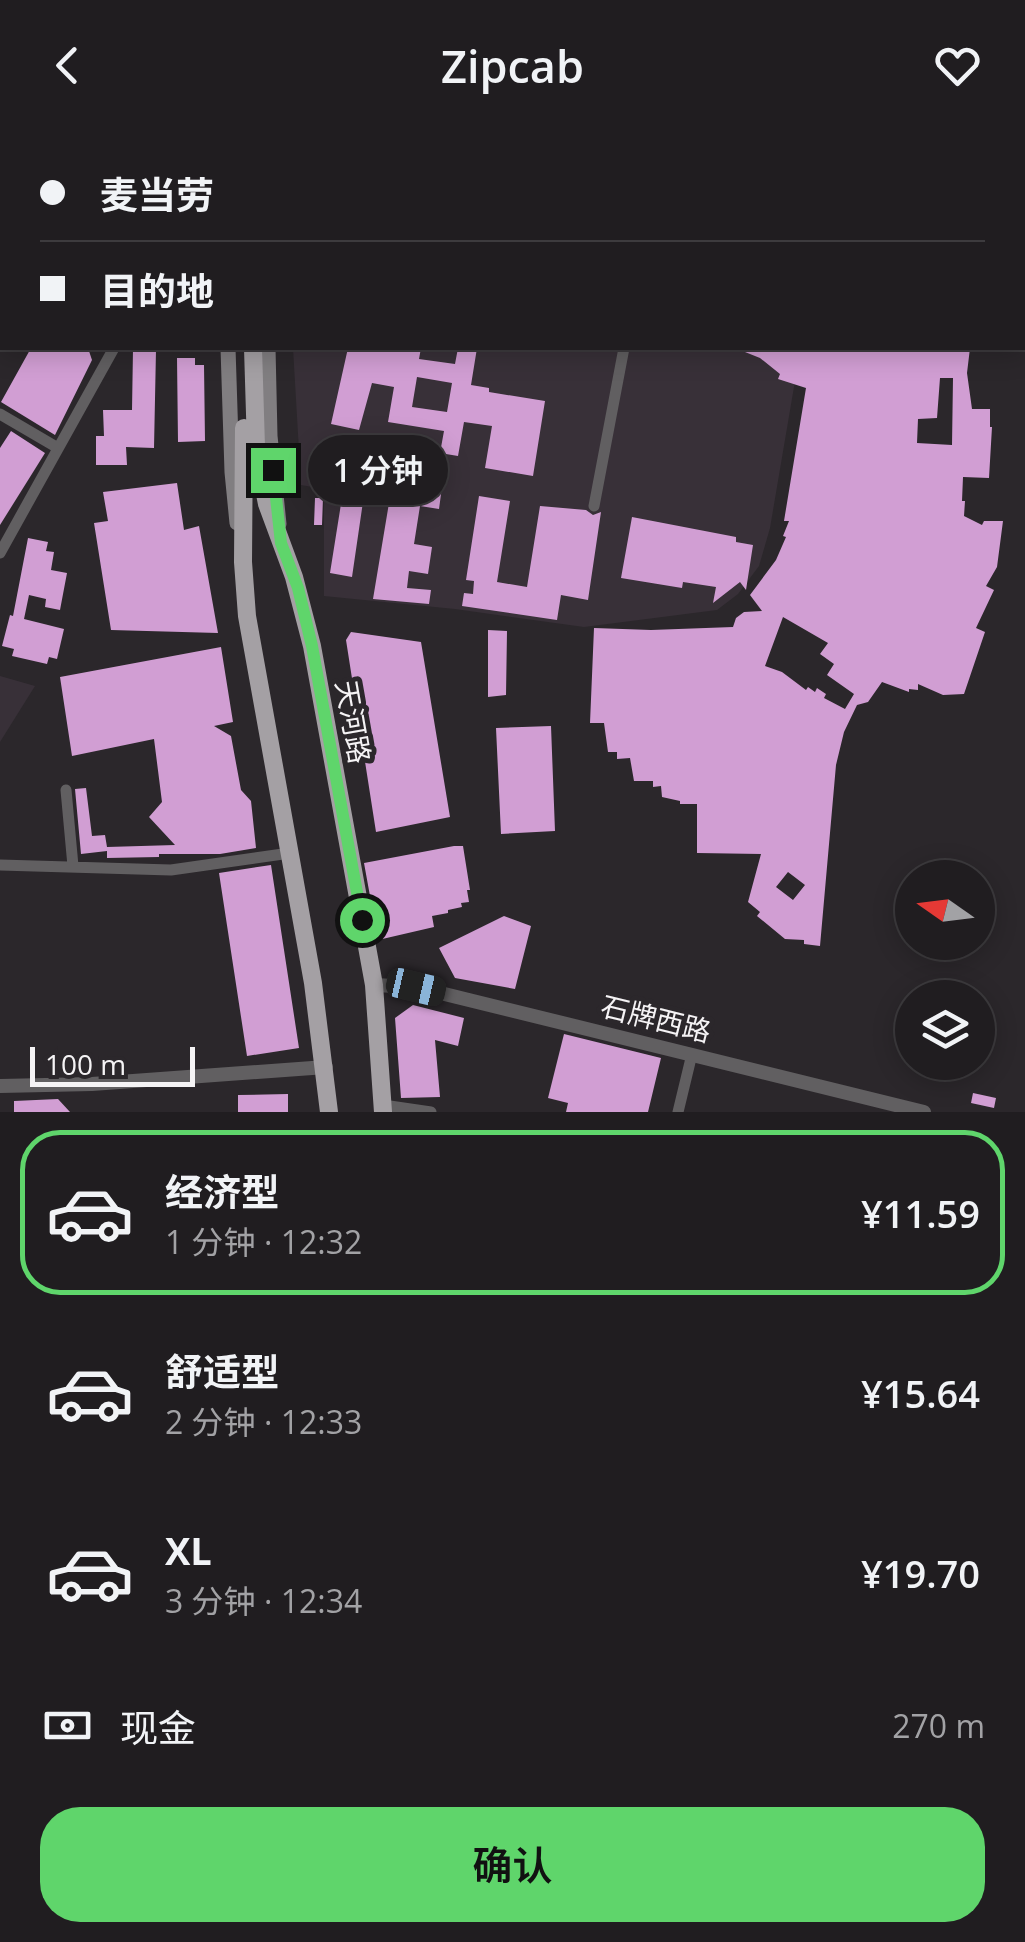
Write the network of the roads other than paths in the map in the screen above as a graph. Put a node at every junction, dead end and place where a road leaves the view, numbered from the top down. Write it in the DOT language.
graph roads {
  1 [pos="113,350"];
  2 [pos="228,350"];
  3 [pos="242,350"];
  4 [pos="252,350"];
  5 [pos="268,350"];
  6 [pos="624,350"];
  7 [pos="247,368"];
  8 [pos="0,414"];
  9 [pos="58,448"];
  10 [pos="594,506"];
  11 [pos="281,543"];
  12 [pos="0,553"];
  13 [pos="243,562"];
  14 [pos="66,790"];
  15 [pos="290,853"];
  16 [pos="0,865"];
  17 [pos="73,866"];
  18 [pos="374,985"];
  19 [pos="692,1054"];
  20 [pos="326,1067"];
  21 [pos="0,1086"];
  22 [pos="865,1105"];
  23 [pos="383,1108"];
  24 [pos="329,1112"];
  25 [pos="431,1112"];
  26 [pos="678,1112"];
  27 [pos="924,1112"];
  1 -- 9 [label="street"];
  2 -- 13 [label="main road"];
  3 -- 7 [label="highway, 天河路"];
  4 -- 7 [label="highway, 天河路"];
  5 -- 11 [label="main road"];
  6 -- 10 [label="street"];
  7 -- 11 [label="highway, 天河路"];
  7 -- 13 [label="highway, 天河路"];
  8 -- 9 [label="street"];
  9 -- 12 [label="street"];
  11 -- 18 [label="highway, 天河路"];
  13 -- 15 [label="highway, 天河路"];
  14 -- 17 [label="street"];
  15 -- 17 [label="street"];
  15 -- 20 [label="highway, 天河路"];
  16 -- 17 [label="street"];
  18 -- 19 [label="street, 石牌西路"];
  18 -- 23 [label="highway, 天河路"];
  19 -- 22 [label="street, 石牌西路"];
  19 -- 26 [label="street"];
  20 -- 21 [label="street"];
  20 -- 24 [label="highway, 天河路"];
  22 -- 27 [label="street, 石牌西路"];
  23 -- 25 [label="street"];
}
